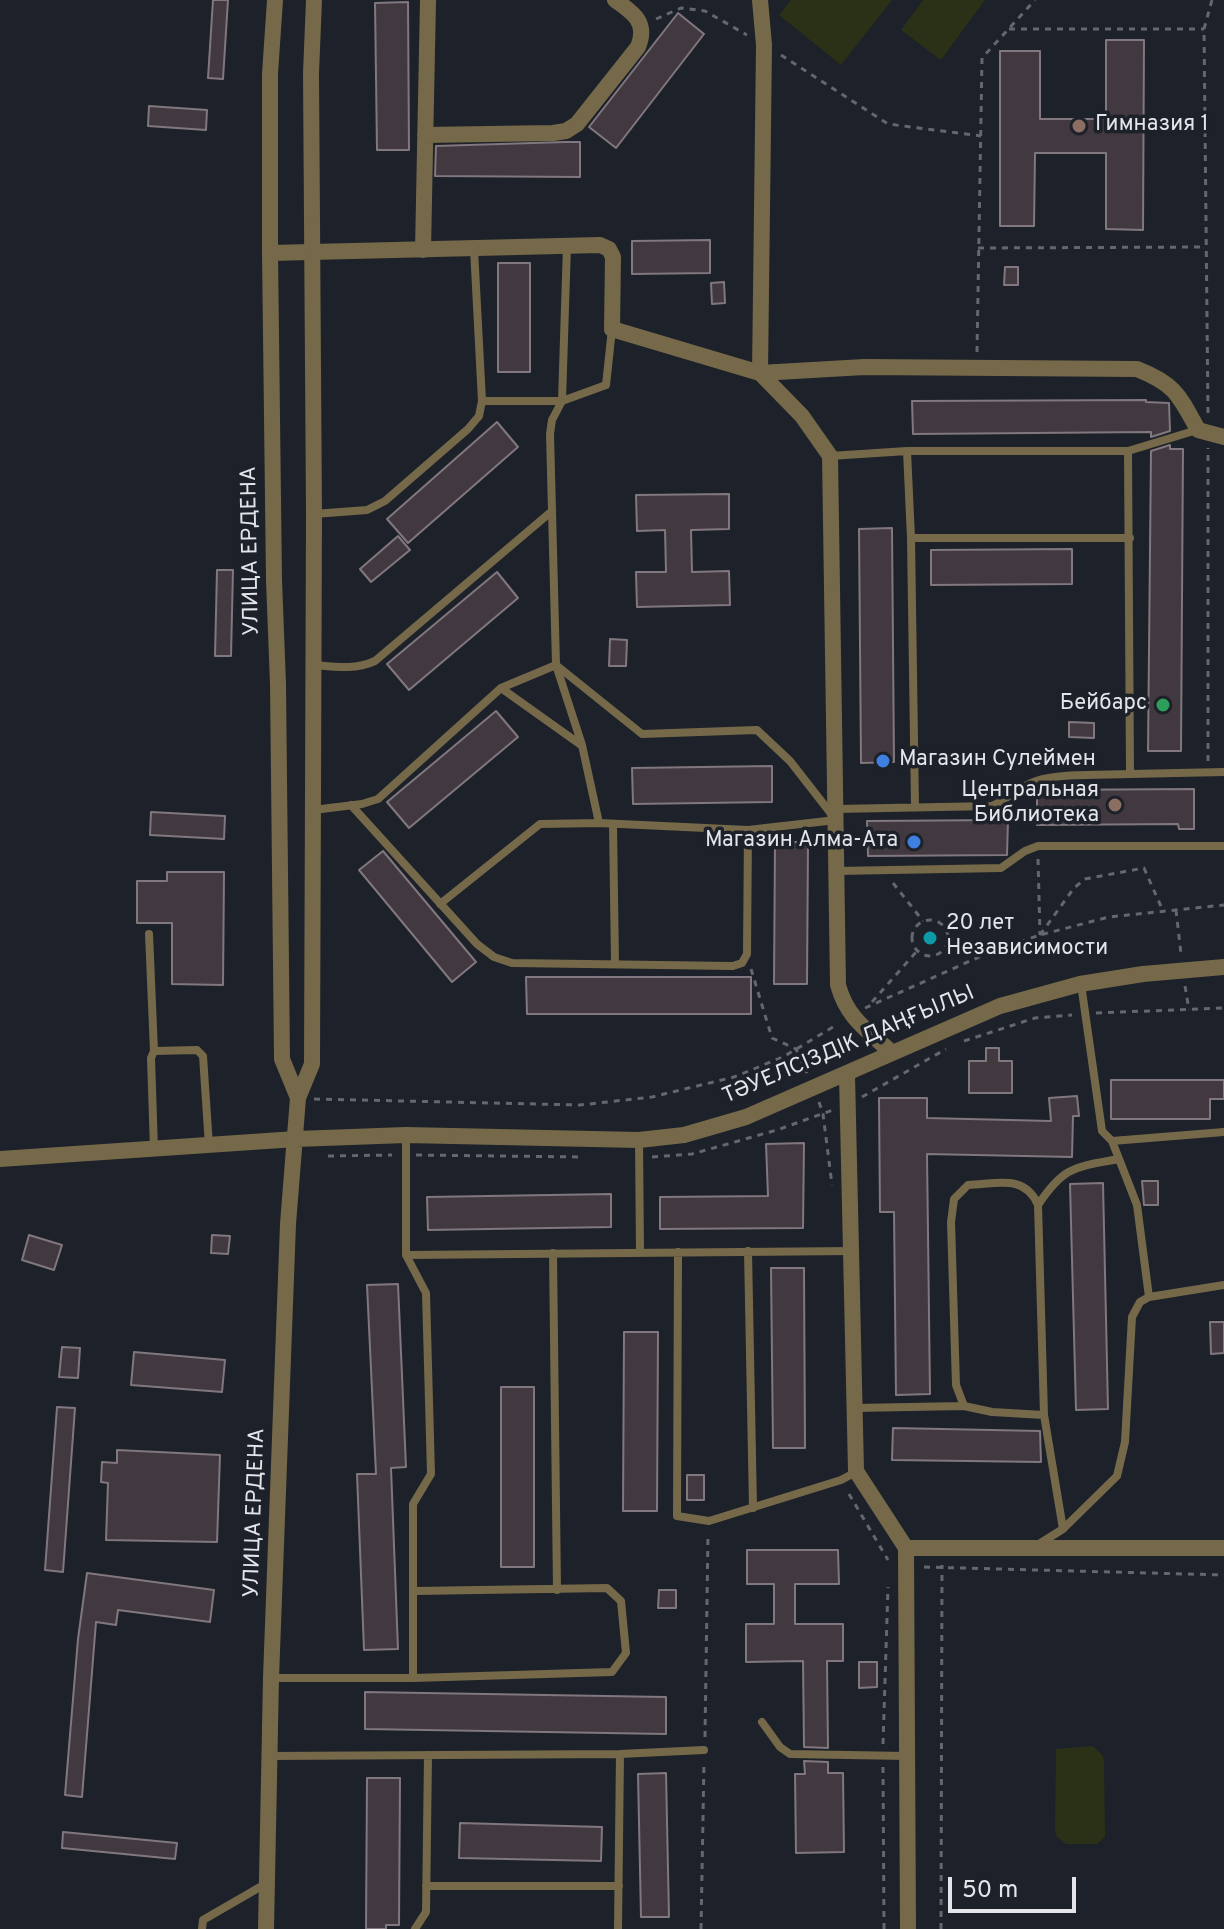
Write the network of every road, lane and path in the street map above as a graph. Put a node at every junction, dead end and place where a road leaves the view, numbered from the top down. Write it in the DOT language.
graph roads {
  1 [pos="275,0"];
  2 [pos="314,0"];
  3 [pos="428,0"];
  4 [pos="615,0"];
  5 [pos="760,0"];
  6 [pos="1035,0"];
  7 [pos="1212,0"];
  8 [pos="642,26"];
  9 [pos="1009,29"];
  10 [pos="1204,29"];
  11 [pos="764,45"];
  12 [pos="425,135"];
  13 [pos="981,136"];
  14 [pos="567,245"];
  15 [pos="1205,247"];
  16 [pos="978,248"];
  17 [pos="474,249"];
  18 [pos="423,250"];
  19 [pos="270,253"];
  20 [pos="314,253"];
  21 [pos="612,329"];
  22 [pos="976,368"];
  23 [pos="760,373"];
  24 [pos="482,401"];
  25 [pos="562,401"];
  26 [pos="1210,433"];
  27 [pos="907,451"];
  28 [pos="1128,451"];
  29 [pos="830,456"];
  30 [pos="552,511"];
  31 [pos="314,514"];
  32 [pos="911,538"];
  33 [pos="1130,538"];
  34 [pos="313,665"];
  35 [pos="556,665"];
  36 [pos="501,688"];
  37 [pos="582,745"];
  38 [pos="1208,772"];
  39 [pos="1224,772"];
  40 [pos="1130,774"];
  41 [pos="351,805"];
  42 [pos="915,807"];
  43 [pos="313,810"];
  44 [pos="836,814"];
  45 [pos="599,823"];
  46 [pos="613,824"];
  47 [pos="748,830"];
  48 [pos="1038,846"];
  49 [pos="1224,846"];
  50 [pos="837,871"];
  51 [pos="884,871"];
  52 [pos="440,904"];
  53 [pos="1224,905"];
  54 [pos="1163,911"];
  55 [pos="923,921"];
  56 [pos="149,934"];
  57 [pos="1040,935"];
  58 [pos="947,944"];
  59 [pos="917,951"];
  60 [pos="988,953"];
  61 [pos="747,954"];
  62 [pos="615,964"];
  63 [pos="1224,967"];
  64 [pos="1080,984"];
  65 [pos="869,1005"];
  66 [pos="851,1016"];
  67 [pos="796,1049"];
  68 [pos="154,1051"];
  69 [pos="891,1052"];
  70 [pos="847,1075"];
  71 [pos="298,1098"];
  72 [pos="1224,1132"];
  73 [pos="406,1135"];
  74 [pos="296,1139"];
  75 [pos="639,1140"];
  76 [pos="1112,1141"];
  77 [pos="209,1146"];
  78 [pos="154,1150"];
  79 [pos="0,1159"];
  80 [pos="1119,1159"];
  81 [pos="1038,1205"];
  82 [pos="748,1251"];
  83 [pos="853,1251"];
  84 [pos="640,1252"];
  85 [pos="678,1252"];
  86 [pos="553,1253"];
  87 [pos="406,1255"];
  88 [pos="1224,1285"];
  89 [pos="1149,1297"];
  90 [pos="964,1406"];
  91 [pos="855,1408"];
  92 [pos="1044,1415"];
  93 [pos="856,1471"];
  94 [pos="753,1508"];
  95 [pos="709,1521"];
  96 [pos="1063,1529"];
  97 [pos="906,1548"];
  98 [pos="942,1548"];
  99 [pos="1033,1548"];
  100 [pos="1224,1548"];
  101 [pos="906,1567"];
  102 [pos="942,1567"];
  103 [pos="1224,1575"];
  104 [pos="557,1590"];
  105 [pos="414,1591"];
  106 [pos="271,1678"];
  107 [pos="413,1678"];
  108 [pos="762,1722"];
  109 [pos="704,1750"];
  110 [pos="620,1754"];
  111 [pos="428,1755"];
  112 [pos="270,1756"];
  113 [pos="906,1756"];
  114 [pos="267,1883"];
  115 [pos="426,1886"];
  116 [pos="619,1886"];
  117 [pos="202,1929"];
  118 [pos="266,1929"];
  119 [pos="415,1929"];
  120 [pos="618,1929"];
  121 [pos="701,1929"];
  122 [pos="908,1929"];
  123 [pos="941,1929"];
  1 -- 19 [label="street, УЛИЦА ЕРДЕНА"];
  2 -- 20 [label="street, УЛИЦА ЕРДЕНА"];
  3 -- 12 [label="street"];
  4 -- 8 [label="street"];
  5 -- 11 [label="street"];
  6 -- 9 [label="path"];
  7 -- 10 [label="path"];
  8 -- 11 [label="path"];
  8 -- 12 [label="street"];
  9 -- 10 [label="path"];
  9 -- 13 [label="path"];
  10 -- 15 [label="path"];
  11 -- 13 [label="path"];
  11 -- 23 [label="street"];
  12 -- 18 [label="street"];
  13 -- 16 [label="path"];
  14 -- 17 [label="street"];
  14 -- 21 [label="street"];
  14 -- 25 [label="lane"];
  15 -- 16 [label="path"];
  15 -- 26 [label="path"];
  16 -- 22 [label="path"];
  17 -- 18 [label="street"];
  17 -- 24 [label="lane"];
  18 -- 20 [label="street"];
  19 -- 20 [label="street"];
  19 -- 71 [label="street, УЛИЦА ЕРДЕНА"];
  20 -- 31 [label="street, УЛИЦА ЕРДЕНА"];
  21 -- 23 [label="street"];
  21 -- 25 [label="lane"];
  22 -- 23 [label="street"];
  22 -- 26 [label="street"];
  23 -- 29 [label="street"];
  24 -- 25 [label="lane"];
  24 -- 31 [label="lane"];
  25 -- 30 [label="lane"];
  26 -- 28 [label="lane"];
  26 -- 38 [label="path"];
  27 -- 28 [label="lane"];
  27 -- 29 [label="lane"];
  27 -- 32 [label="lane"];
  28 -- 33 [label="lane"];
  29 -- 44 [label="street"];
  30 -- 34 [label="lane"];
  30 -- 35 [label="lane"];
  31 -- 34 [label="street, УЛИЦА ЕРДЕНА"];
  32 -- 33 [label="lane"];
  32 -- 42 [label="lane"];
  33 -- 40 [label="lane"];
  34 -- 43 [label="street, УЛИЦА ЕРДЕНА"];
  35 -- 36 [label="lane"];
  35 -- 37 [label="lane"];
  35 -- 44 [label="lane"];
  36 -- 37 [label="lane"];
  36 -- 41 [label="lane"];
  37 -- 45 [label="lane"];
  38 -- 39 [label="lane"];
  38 -- 40 [label="lane"];
  40 -- 42 [label="lane"];
  41 -- 43 [label="lane"];
  41 -- 52 [label="lane"];
  42 -- 44 [label="lane"];
  43 -- 71 [label="street, УЛИЦА ЕРДЕНА"];
  44 -- 47 [label="lane"];
  44 -- 50 [label="street"];
  45 -- 46 [label="lane"];
  45 -- 52 [label="lane"];
  46 -- 47 [label="lane"];
  46 -- 62 [label="lane"];
  47 -- 61 [label="lane"];
  48 -- 49 [label="lane"];
  48 -- 51 [label="lane"];
  48 -- 57 [label="path"];
  50 -- 51 [label="lane"];
  50 -- 66 [label="street"];
  51 -- 55 [label="path"];
  52 -- 62 [label="lane"];
  53 -- 54 [label="path"];
  54 -- 57 [label="path"];
  54 -- 57 [label="path"];
  55 -- 58 [label="path"];
  55 -- 59 [label="path"];
  56 -- 68 [label="lane"];
  57 -- 60 [label="path"];
  58 -- 59 [label="path"];
  58 -- 60 [label="path"];
  59 -- 65 [label="path"];
  60 -- 65 [label="path"];
  61 -- 62 [label="lane"];
  61 -- 67 [label="path"];
  63 -- 64 [label="street, ТӘУЕЛСІЗДІК ДАҢҒЫЛЫ"];
  64 -- 69 [label="street, ТӘУЕЛСІЗДІК ДАҢҒЫЛЫ"];
  64 -- 76 [label="lane"];
  65 -- 66 [label="path"];
  66 -- 67 [label="path"];
  66 -- 69 [label="street"];
  67 -- 71 [label="path"];
  68 -- 77 [label="lane"];
  68 -- 78 [label="lane"];
  69 -- 70 [label="street, ТӘУЕЛСІЗДІК ДАҢҒЫЛЫ"];
  70 -- 75 [label="street, ТӘУЕЛСІЗДІК ДАҢҒЫЛЫ"];
  70 -- 83 [label="street"];
  71 -- 74 [label="street, УЛИЦА ЕРДЕНА"];
  72 -- 76 [label="lane"];
  73 -- 74 [label="street, ТӘУЕЛСІЗДІК ДАҢҒЫЛЫ"];
  73 -- 75 [label="street, ТӘУЕЛСІЗДІК ДАҢҒЫЛЫ"];
  73 -- 87 [label="lane"];
  74 -- 77 [label="street, ТӘУЕЛСІЗДІК ДАҢҒЫЛЫ"];
  74 -- 106 [label="street, УЛИЦА ЕРДЕНА"];
  75 -- 84 [label="lane"];
  76 -- 80 [label="lane"];
  77 -- 78 [label="street, ТӘУЕЛСІЗДІК ДАҢҒЫЛЫ"];
  78 -- 79 [label="street, ТӘУЕЛСІЗДІК ДАҢҒЫЛЫ"];
  80 -- 81 [label="lane"];
  80 -- 89 [label="lane"];
  81 -- 90 [label="lane"];
  81 -- 92 [label="lane"];
  82 -- 83 [label="lane"];
  82 -- 85 [label="lane"];
  82 -- 94 [label="lane"];
  83 -- 91 [label="street"];
  84 -- 85 [label="lane"];
  84 -- 86 [label="lane"];
  85 -- 95 [label="lane"];
  86 -- 87 [label="lane"];
  86 -- 104 [label="lane"];
  87 -- 105 [label="lane"];
  88 -- 89 [label="lane"];
  89 -- 96 [label="lane"];
  90 -- 91 [label="lane"];
  90 -- 92 [label="lane"];
  91 -- 93 [label="street"];
  92 -- 96 [label="lane"];
  93 -- 94 [label="lane"];
  93 -- 97 [label="street"];
  94 -- 95 [label="lane"];
  95 -- 109 [label="path"];
  96 -- 99 [label="lane"];
  97 -- 98 [label="street"];
  97 -- 101 [label="street"];
  98 -- 99 [label="street"];
  98 -- 102 [label="path"];
  99 -- 100 [label="street"];
  101 -- 102 [label="path"];
  101 -- 113 [label="street"];
  102 -- 103 [label="path"];
  102 -- 123 [label="path"];
  104 -- 105 [label="lane"];
  104 -- 107 [label="lane"];
  105 -- 107 [label="lane"];
  106 -- 107 [label="lane"];
  106 -- 112 [label="street, УЛИЦА ЕРДЕНА"];
  108 -- 113 [label="lane"];
  109 -- 110 [label="lane"];
  109 -- 121 [label="path"];
  110 -- 111 [label="lane"];
  110 -- 116 [label="lane"];
  111 -- 112 [label="lane"];
  111 -- 115 [label="lane"];
  112 -- 114 [label="street, УЛИЦА ЕРДЕНА"];
  113 -- 122 [label="street"];
  114 -- 117 [label="lane"];
  114 -- 118 [label="street, УЛИЦА ЕРДЕНА"];
  115 -- 116 [label="lane"];
  115 -- 119 [label="lane"];
  116 -- 120 [label="lane"];
}
